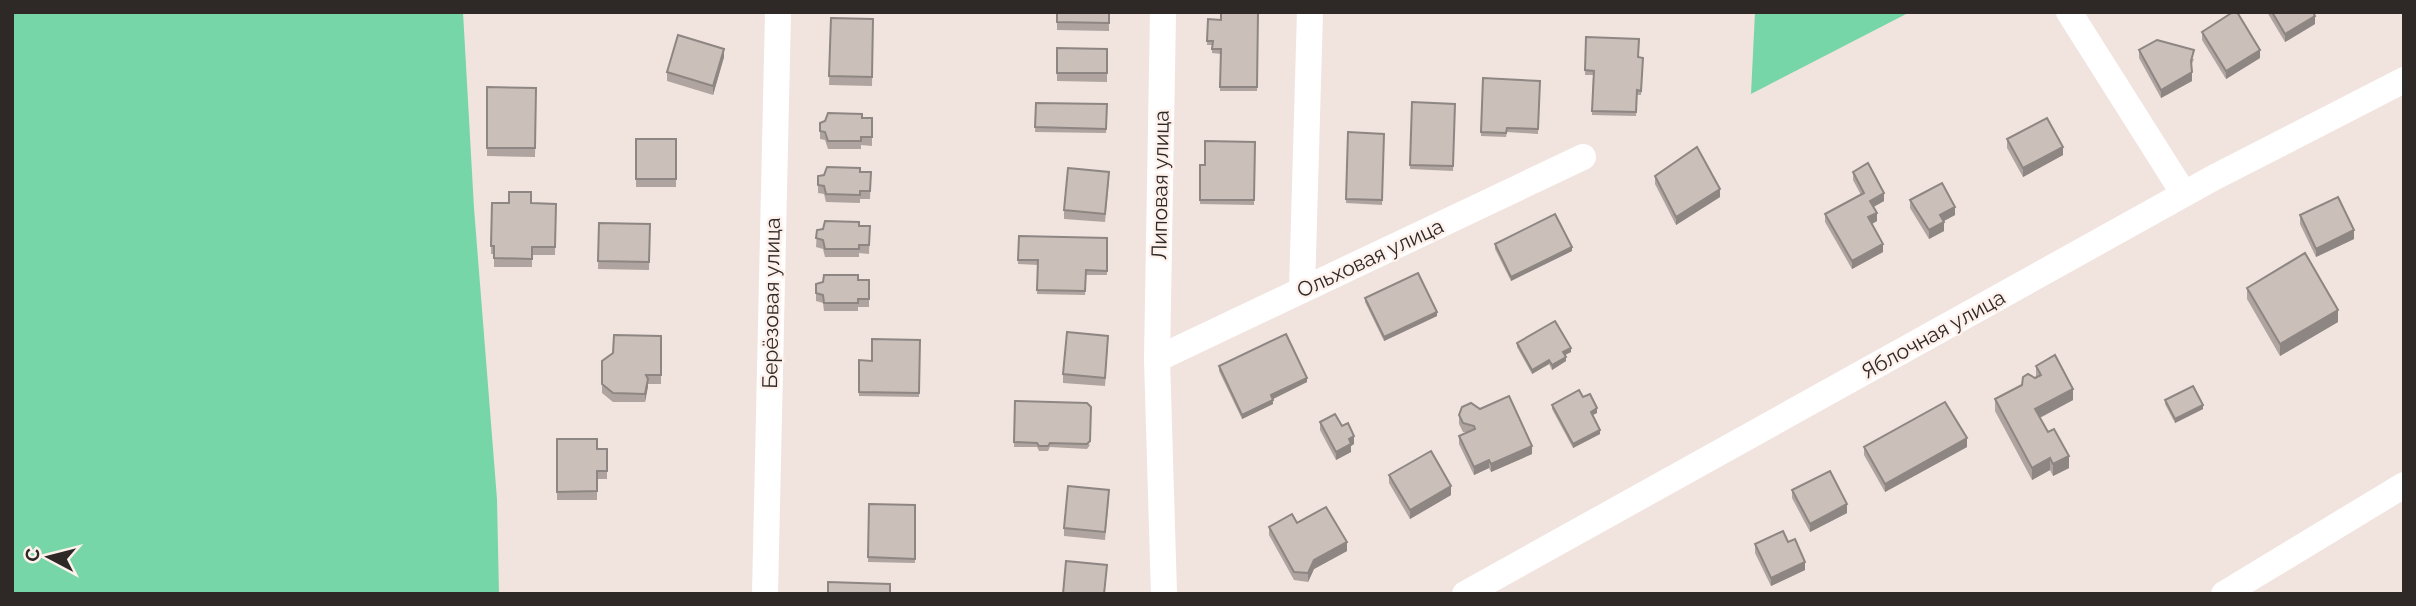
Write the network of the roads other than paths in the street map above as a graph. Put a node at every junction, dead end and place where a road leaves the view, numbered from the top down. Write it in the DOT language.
graph roads {
  1 [pos="778,12"];
  2 [pos="1163,12"];
  3 [pos="1310,12"];
  4 [pos="2069,12"];
  5 [pos="2404,80"];
  6 [pos="1583,157"];
  7 [pos="2183,194"];
  8 [pos="1303,290"];
  9 [pos="1157,359"];
  10 [pos="2404,485"];
  11 [pos="765,594"];
  12 [pos="1164,594"];
  13 [pos="1465,594"];
  14 [pos="2224,594"];
  1 -- 11 [label="street, Берёзовая улица"];
  2 -- 9 [label="street, Липовая улица"];
  3 -- 8 [label="street"];
  4 -- 7 [label="street"];
  5 -- 7 [label="street, Яблочная улица"];
  6 -- 8 [label="street, Ольховая улица"];
  7 -- 13 [label="street, Яблочная улица"];
  8 -- 9 [label="street, Ольховая улица"];
  9 -- 12 [label="street, Липовая улица"];
  10 -- 14 [label="street"];
}
